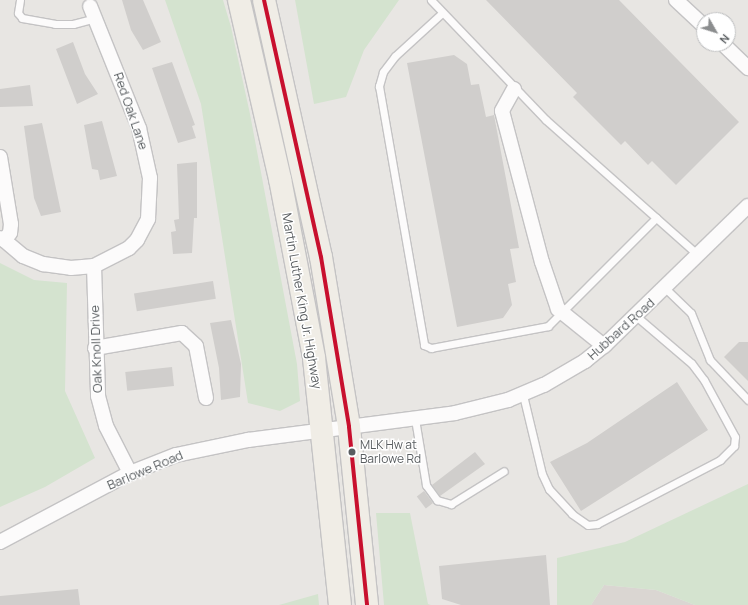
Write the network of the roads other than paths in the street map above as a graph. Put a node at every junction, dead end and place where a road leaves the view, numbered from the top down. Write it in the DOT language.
graph roads {
  1 [pos="20,0"];
  2 [pos="232,0"];
  3 [pos="240,0"];
  4 [pos="264,0"];
  5 [pos="271,0"];
  6 [pos="431,0"];
  7 [pos="676,0"];
  8 [pos="91,8"];
  9 [pos="442,12"];
  10 [pos="696,19"];
  11 [pos="275,41"];
  12 [pos="251,51"];
  13 [pos="731,52"];
  14 [pos="748,68"];
  15 [pos="514,89"];
  16 [pos="0,157"];
  17 [pos="748,206"];
  18 [pos="656,218"];
  19 [pos="2,239"];
  20 [pos="698,255"];
  21 [pos="94,266"];
  22 [pos="665,288"];
  23 [pos="563,313"];
  24 [pos="636,316"];
  25 [pos="604,346"];
  26 [pos="95,348"];
  27 [pos="523,395"];
  28 [pos="206,398"];
  29 [pos="748,400"];
  30 [pos="415,419"];
  31 [pos="349,427"];
  32 [pos="324,430"];
  33 [pos="504,471"];
  34 [pos="130,473"];
  35 [pos="0,542"];
  36 [pos="340,605"];
  37 [pos="367,605"];
  1 -- 8 [label="lane"];
  2 -- 12 [label="main road"];
  3 -- 12 [label="main road, Martin Luther King Jr. Highway"];
  4 -- 11 [label="main road, Martin Luther King Jr. Highway"];
  5 -- 11 [label="main road"];
  6 -- 9 [label="lane"];
  7 -- 10 [label="street"];
  8 -- 21 [label="street, Red Oak Lane"];
  9 -- 15 [label="lane"];
  9 -- 23 [label="lane"];
  11 -- 31 [label="main road, Martin Luther King Jr. Highway"];
  12 -- 32 [label="main road, Martin Luther King Jr. Highway"];
  13 -- 14 [label="street"];
  15 -- 18 [label="lane"];
  15 -- 23 [label="street"];
  16 -- 19 [label="street"];
  17 -- 20 [label="street, Hubbard Road"];
  18 -- 20 [label="lane"];
  18 -- 23 [label="lane"];
  19 -- 21 [label="street, Red Oak Lane"];
  20 -- 22 [label="street, Hubbard Road"];
  21 -- 26 [label="street, Oak Knoll Drive"];
  22 -- 24 [label="street, Hubbard Road"];
  22 -- 29 [label="lane"];
  23 -- 25 [label="street"];
  24 -- 25 [label="street, Hubbard Road"];
  24 -- 27 [label="lane"];
  25 -- 27 [label="street, Hubbard Road"];
  26 -- 28 [label="street"];
  26 -- 34 [label="street, Oak Knoll Drive"];
  27 -- 30 [label="street, Hubbard Road"];
  30 -- 31 [label="street, Hubbard Road"];
  30 -- 33 [label="lane"];
  31 -- 32 [label="street, Barlowe Road"];
  31 -- 37 [label="main road, Martin Luther King Jr. Highway"];
  32 -- 34 [label="street, Barlowe Road"];
  32 -- 36 [label="main road, Martin Luther King Jr. Highway"];
  34 -- 35 [label="street, Barlowe Road"];
}
